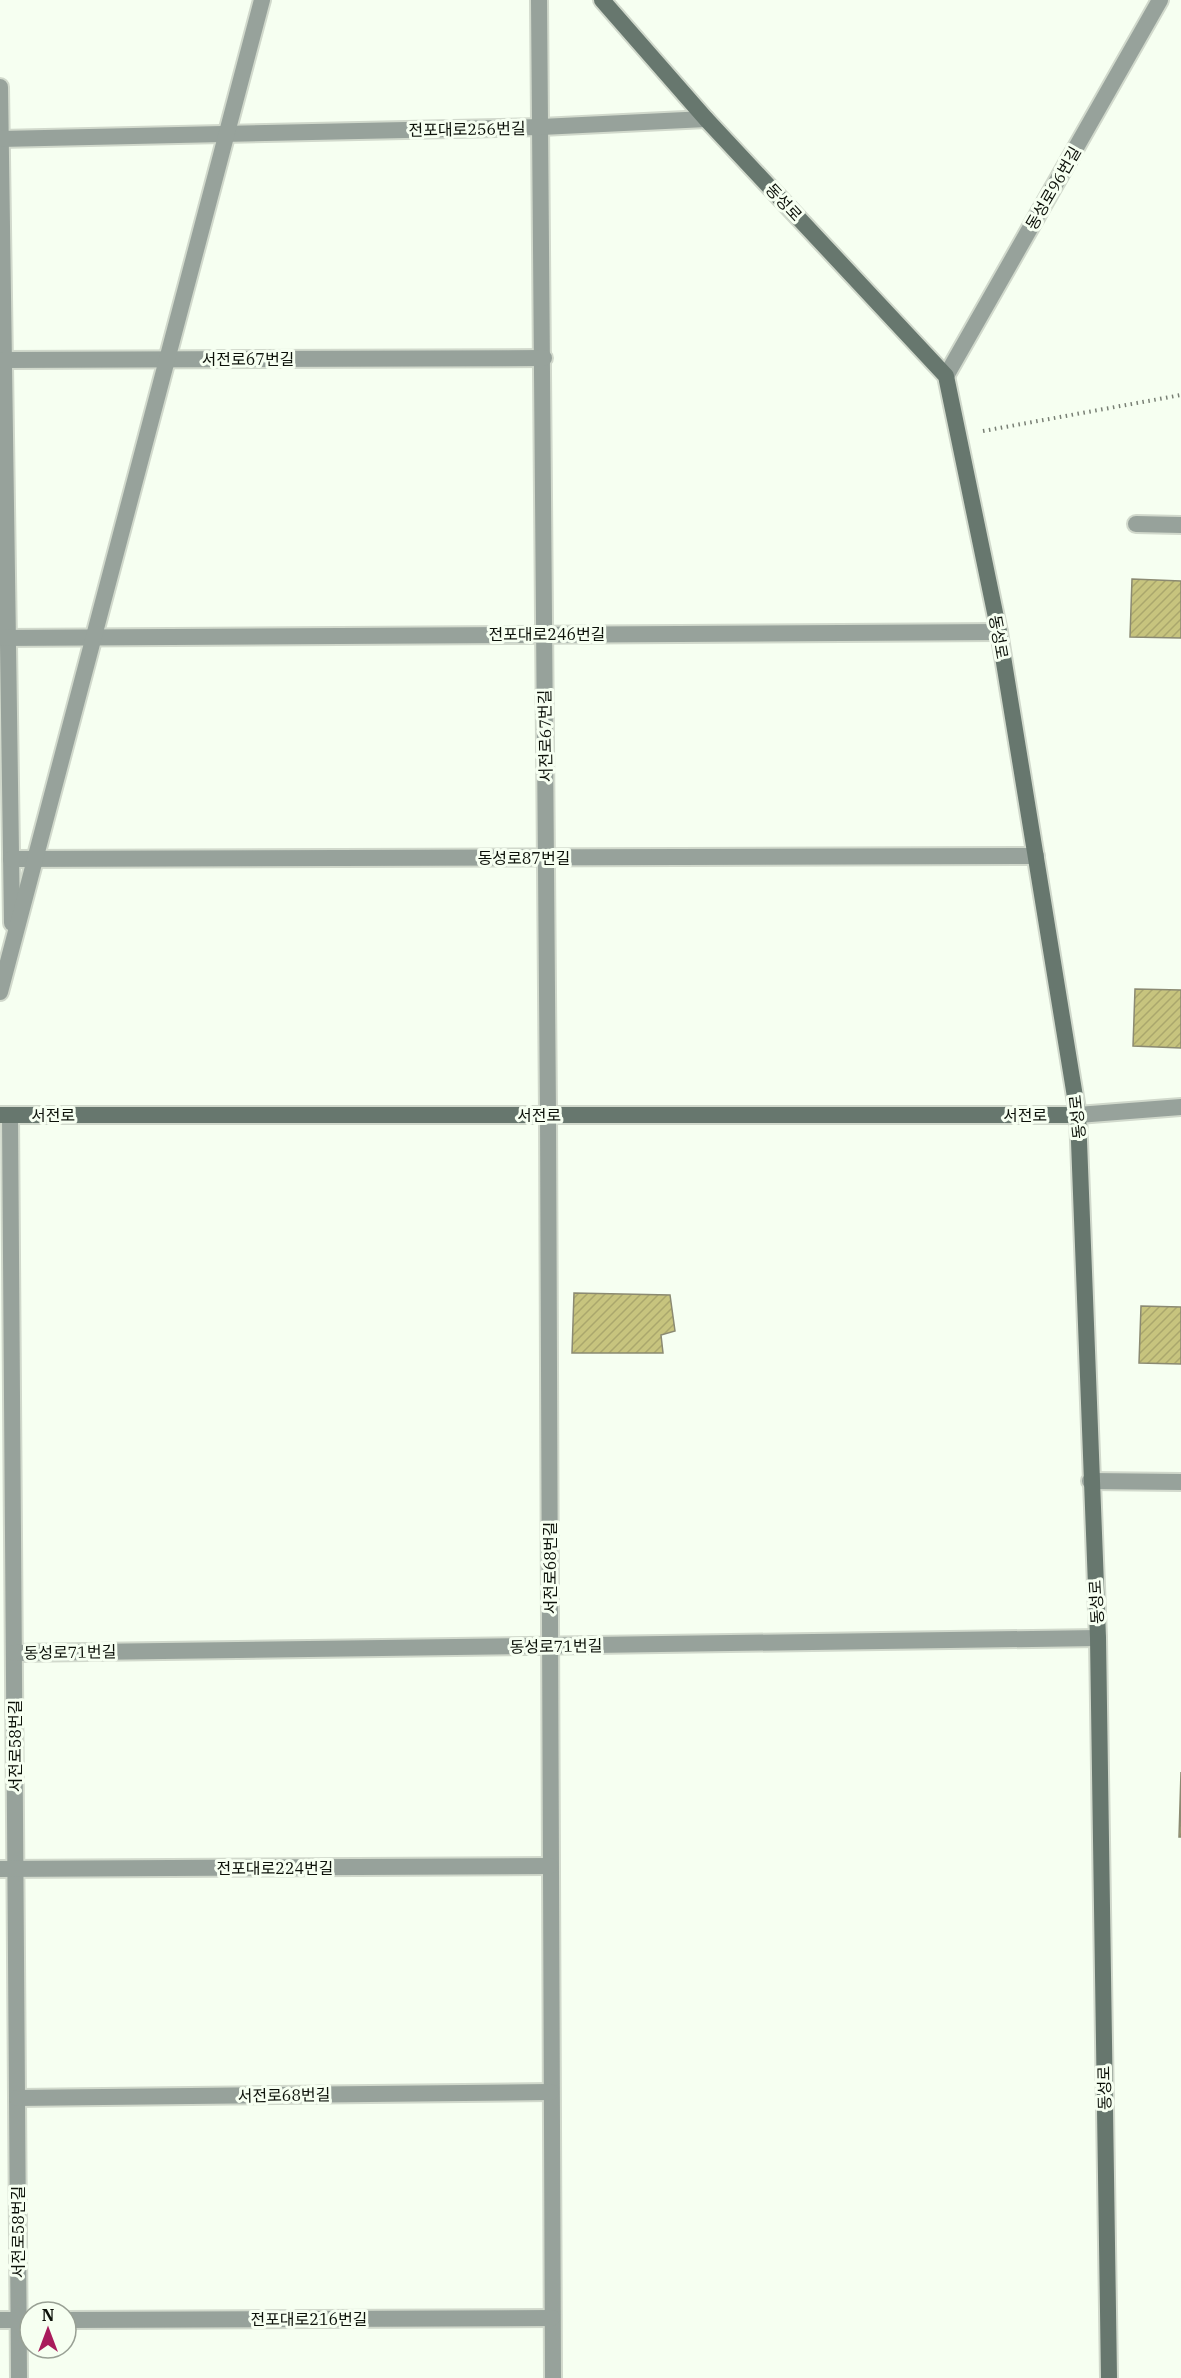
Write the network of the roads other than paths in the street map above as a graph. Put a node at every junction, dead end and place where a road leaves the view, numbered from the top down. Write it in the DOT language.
graph roads {
  1 [pos="262,0"];
  2 [pos="539,0"];
  3 [pos="602,0"];
  4 [pos="1160,0"];
  5 [pos="0,87"];
  6 [pos="706,119"];
  7 [pos="541,127"];
  8 [pos="228,133"];
  9 [pos="0,139"];
  10 [pos="544,358"];
  11 [pos="168,359"];
  12 [pos="3,360"];
  13 [pos="946,376"];
  14 [pos="1137,524"];
  15 [pos="1181,525"];
  16 [pos="999,632"];
  17 [pos="544,634"];
  18 [pos="4,638"];
  19 [pos="95,638"];
  20 [pos="1036,856"];
  21 [pos="36,858"];
  22 [pos="546,858"];
  23 [pos="11,859"];
  24 [pos="12,942"];
  25 [pos="0,992"];
  26 [pos="1181,1107"];
  27 [pos="5,1115"];
  28 [pos="549,1115"];
  29 [pos="1078,1115"];
  30 [pos="1090,1481"];
  31 [pos="1181,1482"];
  32 [pos="1098,1638"];
  33 [pos="550,1646"];
  34 [pos="14,1653"];
  35 [pos="550,1866"];
  36 [pos="8,1869"];
  37 [pos="551,2092"];
  38 [pos="17,2098"];
  39 [pos="23,2300"];
  40 [pos="552,2318"];
  41 [pos="0,2320"];
  42 [pos="18,2320"];
  43 [pos="78,2320"];
  44 [pos="21,2360"];
  45 [pos="19,2378"];
  46 [pos="553,2378"];
  47 [pos="1109,2378"];
  1 -- 8 [label="street"];
  2 -- 7 [label="street, 서전로67번길"];
  3 -- 6 [label="main road, 동성로"];
  4 -- 13 [label="street, 동성로96번길"];
  5 -- 9 [label="street"];
  6 -- 7 [label="street, 전포대로256번길"];
  6 -- 13 [label="main road, 동성로"];
  7 -- 8 [label="street, 전포대로256번길"];
  7 -- 10 [label="street, 서전로67번길"];
  8 -- 9 [label="street, 전포대로256번길"];
  8 -- 11 [label="street"];
  9 -- 12 [label="street"];
  10 -- 11 [label="street, 서전로67번길"];
  10 -- 17 [label="street, 서전로67번길"];
  11 -- 12 [label="street, 서전로67번길"];
  11 -- 19 [label="street"];
  12 -- 18 [label="street"];
  13 -- 16 [label="main road, 동성로"];
  14 -- 15 [label="street"];
  16 -- 17 [label="street, 전포대로246번길"];
  16 -- 20 [label="main road, 동성로"];
  17 -- 19 [label="street, 전포대로246번길"];
  17 -- 22 [label="street, 서전로67번길"];
  18 -- 19 [label="street, 전포대로246번길"];
  18 -- 23 [label="street"];
  19 -- 21 [label="street"];
  20 -- 22 [label="street, 동성로87번길"];
  20 -- 29 [label="main road, 동성로"];
  21 -- 22 [label="street, 동성로87번길"];
  21 -- 23 [label="street, 동성로87번길"];
  21 -- 24 [label="street"];
  22 -- 28 [label="street, 서전로67번길"];
  23 -- 24 [label="street"];
  24 -- 25 [label="street"];
  26 -- 29 [label="street"];
  27 -- 28 [label="main road, 서전로"];
  27 -- 34 [label="street, 서전로58번길"];
  28 -- 29 [label="main road, 서전로"];
  28 -- 33 [label="street, 서전로68번길"];
  29 -- 30 [label="main road, 동성로"];
  30 -- 31 [label="street"];
  30 -- 32 [label="main road, 동성로"];
  32 -- 33 [label="street, 동성로71번길"];
  32 -- 47 [label="main road, 동성로"];
  33 -- 34 [label="street, 동성로71번길"];
  33 -- 35 [label="street, 서전로68번길"];
  34 -- 36 [label="street, 서전로58번길"];
  35 -- 36 [label="street, 전포대로224번길"];
  35 -- 37 [label="street, 서전로68번길"];
  36 -- 38 [label="street, 서전로58번길"];
  37 -- 38 [label="street, 서전로68번길"];
  37 -- 40 [label="street, 서전로68번길"];
  38 -- 39 [label="street, 서전로58번길"];
  40 -- 43 [label="street, 전포대로216번길"];
  40 -- 46 [label="street, 서전로68번길"];
  41 -- 42 [label="street"];
  44 -- 45 [label="street, 서전로58번길"];
}
